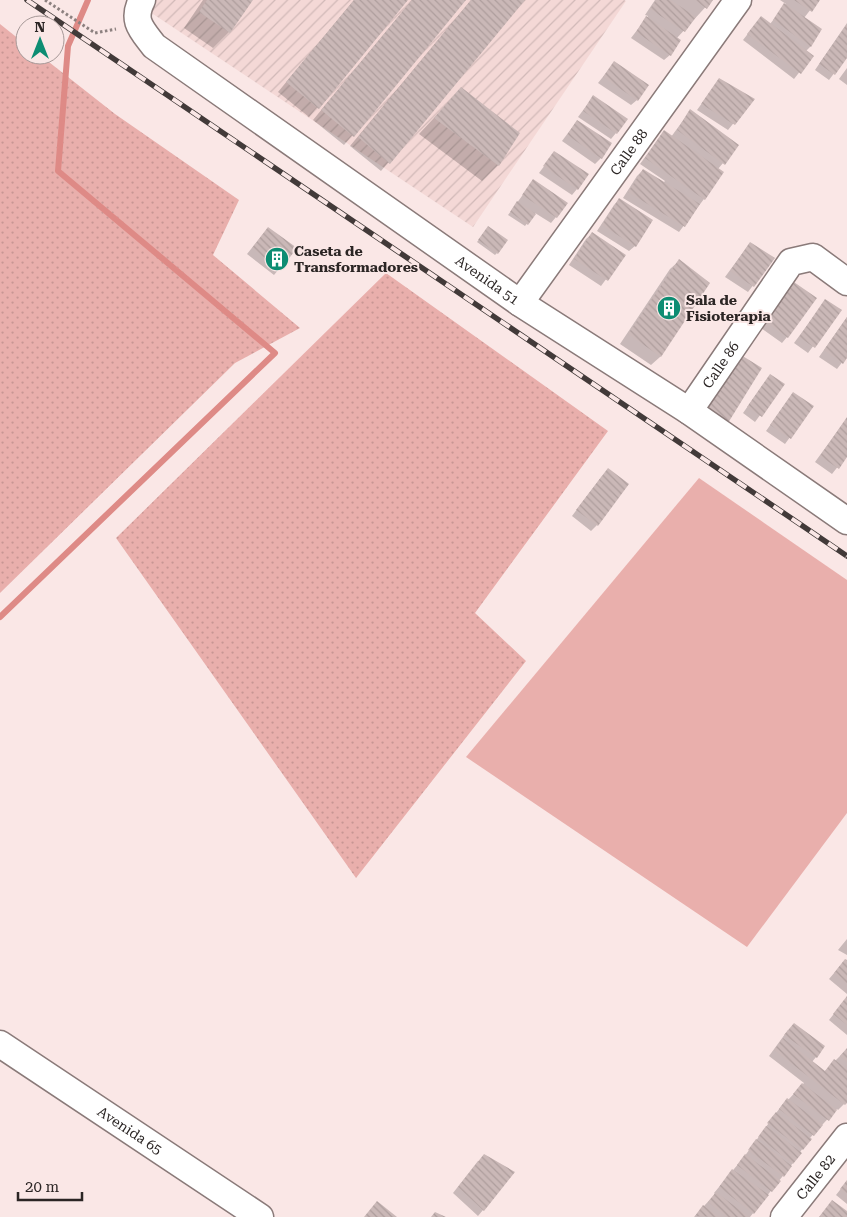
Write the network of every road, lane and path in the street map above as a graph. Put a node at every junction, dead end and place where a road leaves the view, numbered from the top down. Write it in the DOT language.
graph roads {
  1 [pos="45,0"];
  2 [pos="738,0"];
  3 [pos="140,12"];
  4 [pos="847,282"];
  5 [pos="520,303"];
  6 [pos="689,411"];
  7 [pos="847,520"];
  8 [pos="0,1044"];
  9 [pos="847,1137"];
  10 [pos="260,1217"];
  11 [pos="784,1217"];
  1 -- 3 [label="path"];
  2 -- 5 [label="street, Calle 88"];
  3 -- 5 [label="street, Avenida 51"];
  4 -- 6 [label="street, Calle 86"];
  5 -- 6 [label="street, Avenida 51"];
  6 -- 7 [label="street, Avenida 51"];
  8 -- 10 [label="street, Avenida 65"];
  9 -- 11 [label="street, Calle 82"];
}
